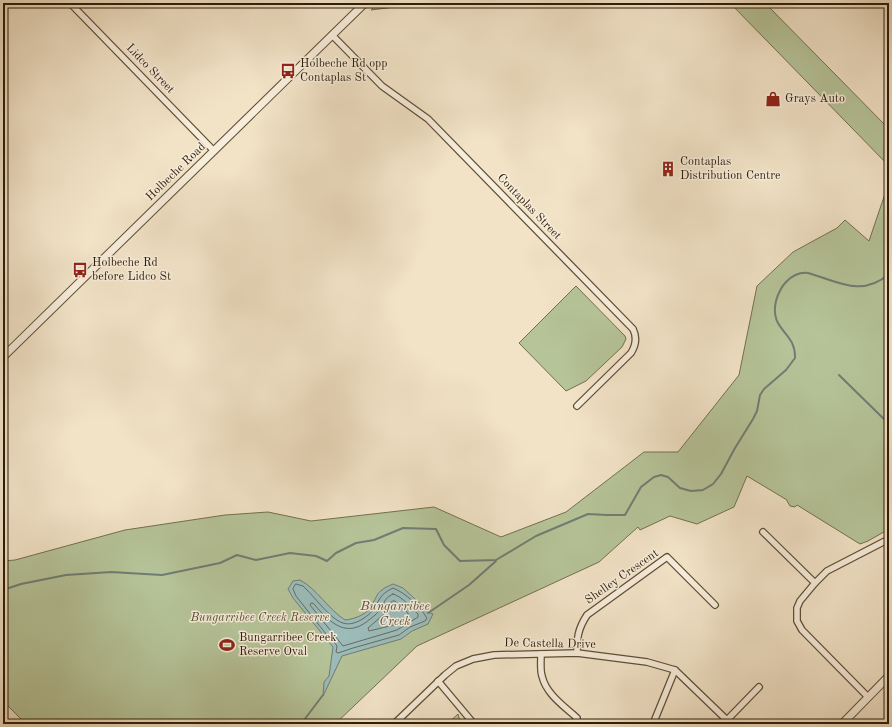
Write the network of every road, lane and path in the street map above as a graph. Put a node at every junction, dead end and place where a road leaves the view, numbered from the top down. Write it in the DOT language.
graph roads {
  1 [pos="70,3"];
  2 [pos="365,3"];
  3 [pos="332,35"];
  4 [pos="214,151"];
  5 [pos="3,357"];
  6 [pos="577,406"];
  7 [pos="763,532"];
  8 [pos="889,539"];
  9 [pos="815,583"];
  10 [pos="715,605"];
  11 [pos="577,653"];
  12 [pos="541,654"];
  13 [pos="676,670"];
  14 [pos="889,676"];
  15 [pos="438,681"];
  16 [pos="759,688"];
  17 [pos="868,697"];
  18 [pos="729,722"];
  19 [pos="394,724"];
  20 [pos="474,724"];
  21 [pos="574,724"];
  22 [pos="653,724"];
  23 [pos="842,724"];
  1 -- 4 [label="street, Lidco Street"];
  2 -- 3 [label="street, Holbeche Road"];
  3 -- 4 [label="street, Holbeche Road"];
  3 -- 6 [label="street, Contaplas Street"];
  4 -- 5 [label="street, Holbeche Road"];
  7 -- 9 [label="street"];
  8 -- 9 [label="street"];
  9 -- 17 [label="street"];
  10 -- 11 [label="street, Shelley Crescent"];
  11 -- 12 [label="street, De Castella Drive"];
  11 -- 13 [label="street, De Castella Drive"];
  12 -- 15 [label="street, De Castella Drive"];
  12 -- 21 [label="street"];
  13 -- 18 [label="street, De Castella Drive"];
  13 -- 22 [label="street"];
  14 -- 17 [label="street"];
  15 -- 19 [label="street, De Castella Drive"];
  15 -- 20 [label="street"];
  16 -- 18 [label="street"];
  17 -- 23 [label="street"];
}
